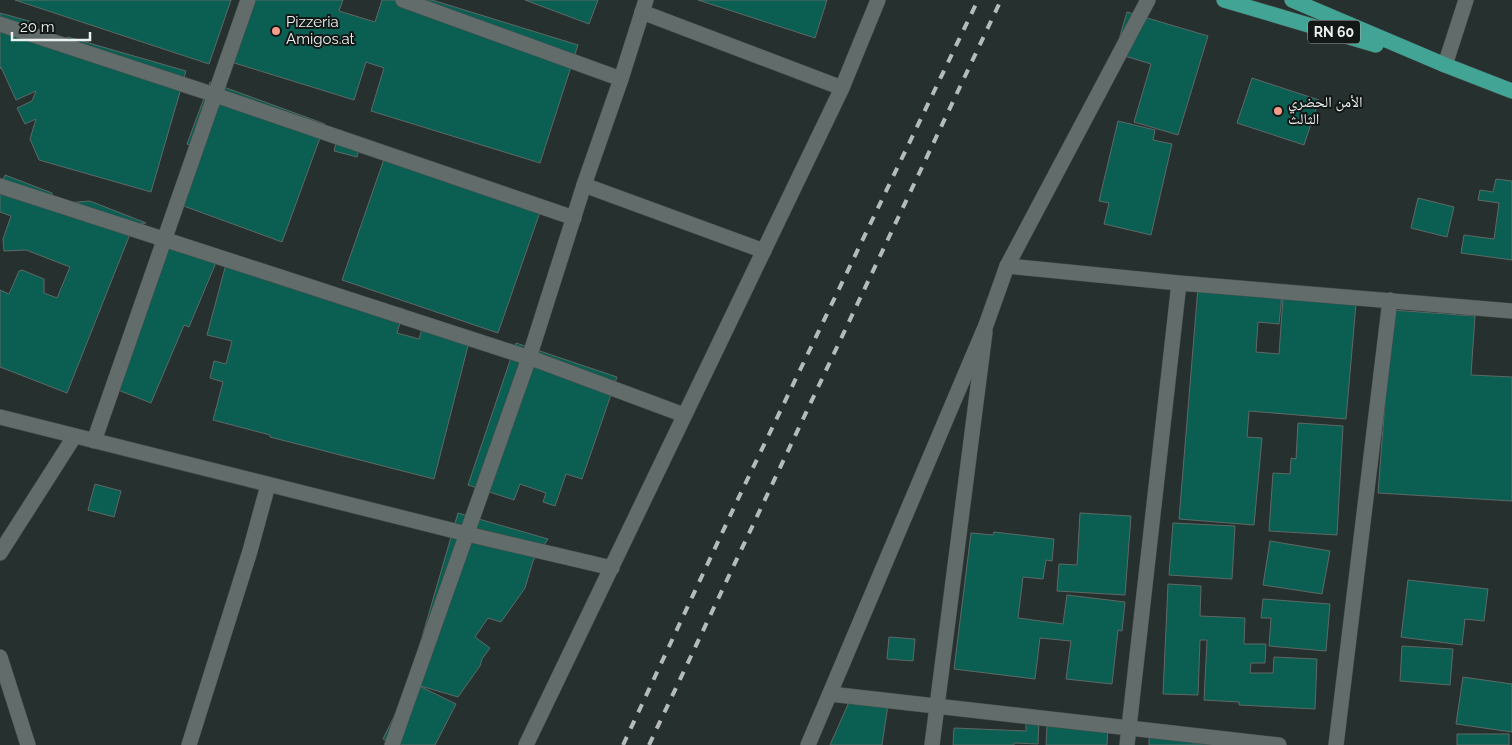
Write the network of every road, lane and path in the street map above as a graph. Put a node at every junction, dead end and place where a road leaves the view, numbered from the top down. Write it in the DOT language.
graph roads {
  1 [pos="248,0"];
  2 [pos="402,0"];
  3 [pos="878,0"];
  4 [pos="1148,0"];
  5 [pos="1224,0"];
  6 [pos="1292,0"];
  7 [pos="1466,0"];
  8 [pos="644,6"];
  9 [pos="0,24"];
  10 [pos="1445,65"];
  11 [pos="621,79"];
  12 [pos="842,88"];
  13 [pos="1512,91"];
  14 [pos="214,95"];
  15 [pos="584,185"];
  16 [pos="0,186"];
  17 [pos="574,218"];
  18 [pos="166,239"];
  19 [pos="764,250"];
  20 [pos="1007,266"];
  21 [pos="1179,283"];
  22 [pos="1390,300"];
  23 [pos="1512,311"];
  24 [pos="986,325"];
  25 [pos="529,358"];
  26 [pos="684,415"];
  27 [pos="0,418"];
  28 [pos="74,437"];
  29 [pos="94,441"];
  30 [pos="268,485"];
  31 [pos="467,534"];
  32 [pos="0,553"];
  33 [pos="612,568"];
  34 [pos="0,657"];
  35 [pos="830,694"];
  36 [pos="937,705"];
  37 [pos="1130,727"];
  38 [pos="28,745"];
  39 [pos="189,745"];
  40 [pos="392,745"];
  41 [pos="526,745"];
  42 [pos="808,745"];
  43 [pos="932,745"];
  44 [pos="1127,745"];
  45 [pos="1279,745"];
  46 [pos="1336,745"];
  1 -- 14 [label="street"];
  2 -- 11 [label="street"];
  3 -- 12 [label="street"];
  4 -- 20 [label="street"];
  5 -- 10 [label="main road, RN 60"];
  6 -- 10 [label="main road, RN 60"];
  7 -- 10 [label="street"];
  8 -- 11 [label="street"];
  8 -- 12 [label="street"];
  9 -- 14 [label="street"];
  10 -- 13 [label="main road, RN 60"];
  11 -- 15 [label="street"];
  12 -- 19 [label="street"];
  14 -- 17 [label="street"];
  14 -- 18 [label="street"];
  15 -- 17 [label="street"];
  15 -- 19 [label="street"];
  16 -- 18 [label="street"];
  17 -- 25 [label="street"];
  18 -- 25 [label="street"];
  18 -- 29 [label="street"];
  19 -- 26 [label="street"];
  20 -- 21 [label="street"];
  20 -- 24 [label="street"];
  21 -- 22 [label="street"];
  21 -- 37 [label="street"];
  22 -- 23 [label="street"];
  22 -- 46 [label="street"];
  24 -- 35 [label="street"];
  24 -- 36 [label="street"];
  25 -- 26 [label="street"];
  25 -- 31 [label="street"];
  26 -- 33 [label="street"];
  27 -- 28 [label="street"];
  28 -- 29 [label="street"];
  28 -- 32 [label="street"];
  29 -- 30 [label="street"];
  30 -- 31 [label="street"];
  30 -- 39 [label="street"];
  31 -- 33 [label="street"];
  31 -- 40 [label="street"];
  33 -- 41 [label="street"];
  34 -- 38 [label="street"];
  35 -- 36 [label="street"];
  35 -- 42 [label="street"];
  36 -- 37 [label="street"];
  36 -- 43 [label="street"];
  37 -- 44 [label="street"];
  37 -- 45 [label="street"];
}
